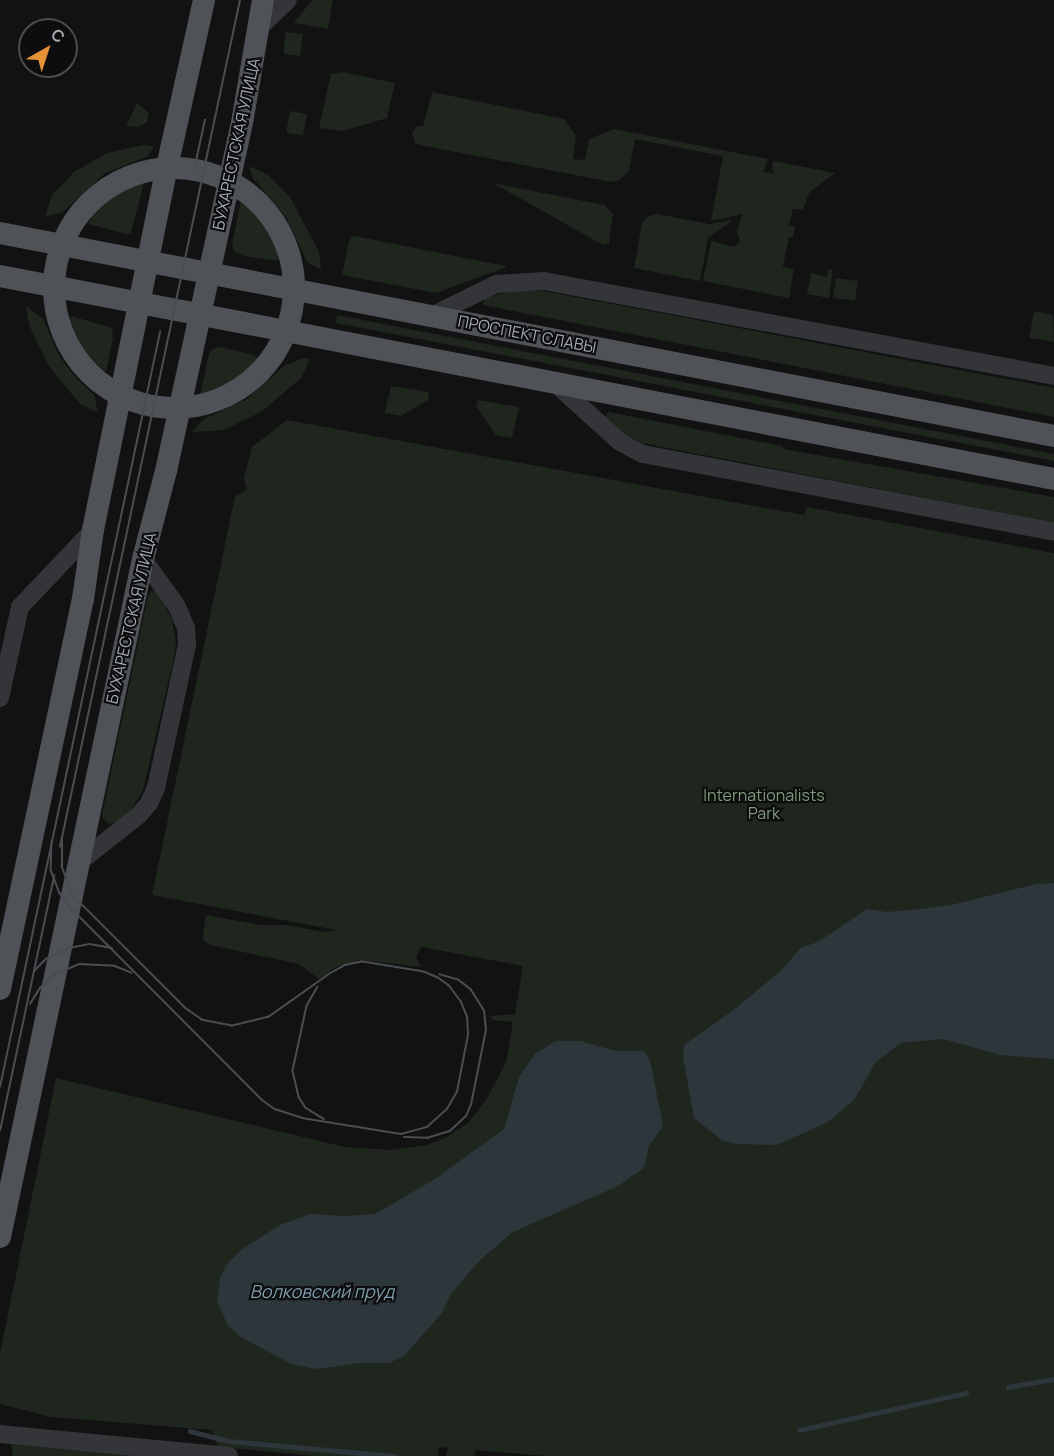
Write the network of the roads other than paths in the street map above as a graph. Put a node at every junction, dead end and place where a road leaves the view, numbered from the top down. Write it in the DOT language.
graph roads {
  1 [pos="263,0"];
  2 [pos="288,0"];
  3 [pos="200,4"];
  4 [pos="259,28"];
  5 [pos="167,167"];
  6 [pos="229,180"];
  7 [pos="0,232"];
  8 [pos="62,245"];
  9 [pos="148,262"];
  10 [pos="208,273"];
  11 [pos="0,276"];
  12 [pos="54,288"];
  13 [pos="295,290"];
  14 [pos="140,304"];
  15 [pos="199,315"];
  16 [pos="431,316"];
  17 [pos="287,332"];
  18 [pos="1054,376"];
  19 [pos="555,384"];
  20 [pos="121,397"];
  21 [pos="179,409"];
  22 [pos="1054,436"];
  23 [pos="1054,479"];
  24 [pos="93,530"];
  25 [pos="1054,532"];
  26 [pos="143,559"];
  27 [pos="0,698"];
  28 [pos="77,864"];
  29 [pos="0,989"];
  30 [pos="0,1237"];
  31 [pos="2,1434"];
  32 [pos="229,1456"];
  1 -- 4 [label="main road, БУХАРЕСТСКАЯ УЛИЦА"];
  2 -- 4 [label="street"];
  3 -- 5 [label="main road"];
  4 -- 6 [label="main road, БУХАРЕСТСКАЯ УЛИЦА"];
  5 -- 6 [label="main road"];
  5 -- 8 [label="main road"];
  5 -- 9 [label="main road"];
  6 -- 10 [label="main road, БУХАРЕСТСКАЯ УЛИЦА"];
  6 -- 13 [label="main road"];
  7 -- 8 [label="main road, ПРОСПЕКТ СЛАВЫ"];
  8 -- 9 [label="main road, ПРОСПЕКТ СЛАВЫ"];
  8 -- 12 [label="main road"];
  9 -- 10 [label="main road, ПРОСПЕКТ СЛАВЫ"];
  9 -- 14 [label="main road"];
  10 -- 13 [label="main road, ПРОСПЕКТ СЛАВЫ"];
  10 -- 15 [label="main road, БУХАРЕСТСКАЯ УЛИЦА"];
  11 -- 12 [label="main road"];
  12 -- 14 [label="main road"];
  12 -- 20 [label="main road"];
  13 -- 16 [label="main road, ПРОСПЕКТ СЛАВЫ"];
  13 -- 17 [label="main road"];
  14 -- 15 [label="main road"];
  14 -- 20 [label="main road"];
  15 -- 17 [label="main road"];
  15 -- 21 [label="main road, БУХАРЕСТСКАЯ УЛИЦА"];
  16 -- 18 [label="street"];
  16 -- 22 [label="main road, ПРОСПЕКТ СЛАВЫ"];
  17 -- 19 [label="main road"];
  17 -- 21 [label="main road"];
  19 -- 23 [label="main road"];
  19 -- 25 [label="street"];
  20 -- 21 [label="main road"];
  20 -- 24 [label="main road"];
  21 -- 26 [label="main road, БУХАРЕСТСКАЯ УЛИЦА"];
  24 -- 27 [label="street"];
  24 -- 29 [label="main road"];
  26 -- 28 [label="main road, БУХАРЕСТСКАЯ УЛИЦА"];
  26 -- 28 [label="street"];
  28 -- 30 [label="main road, БУХАРЕСТСКАЯ УЛИЦА"];
  31 -- 32 [label="street"];
}
